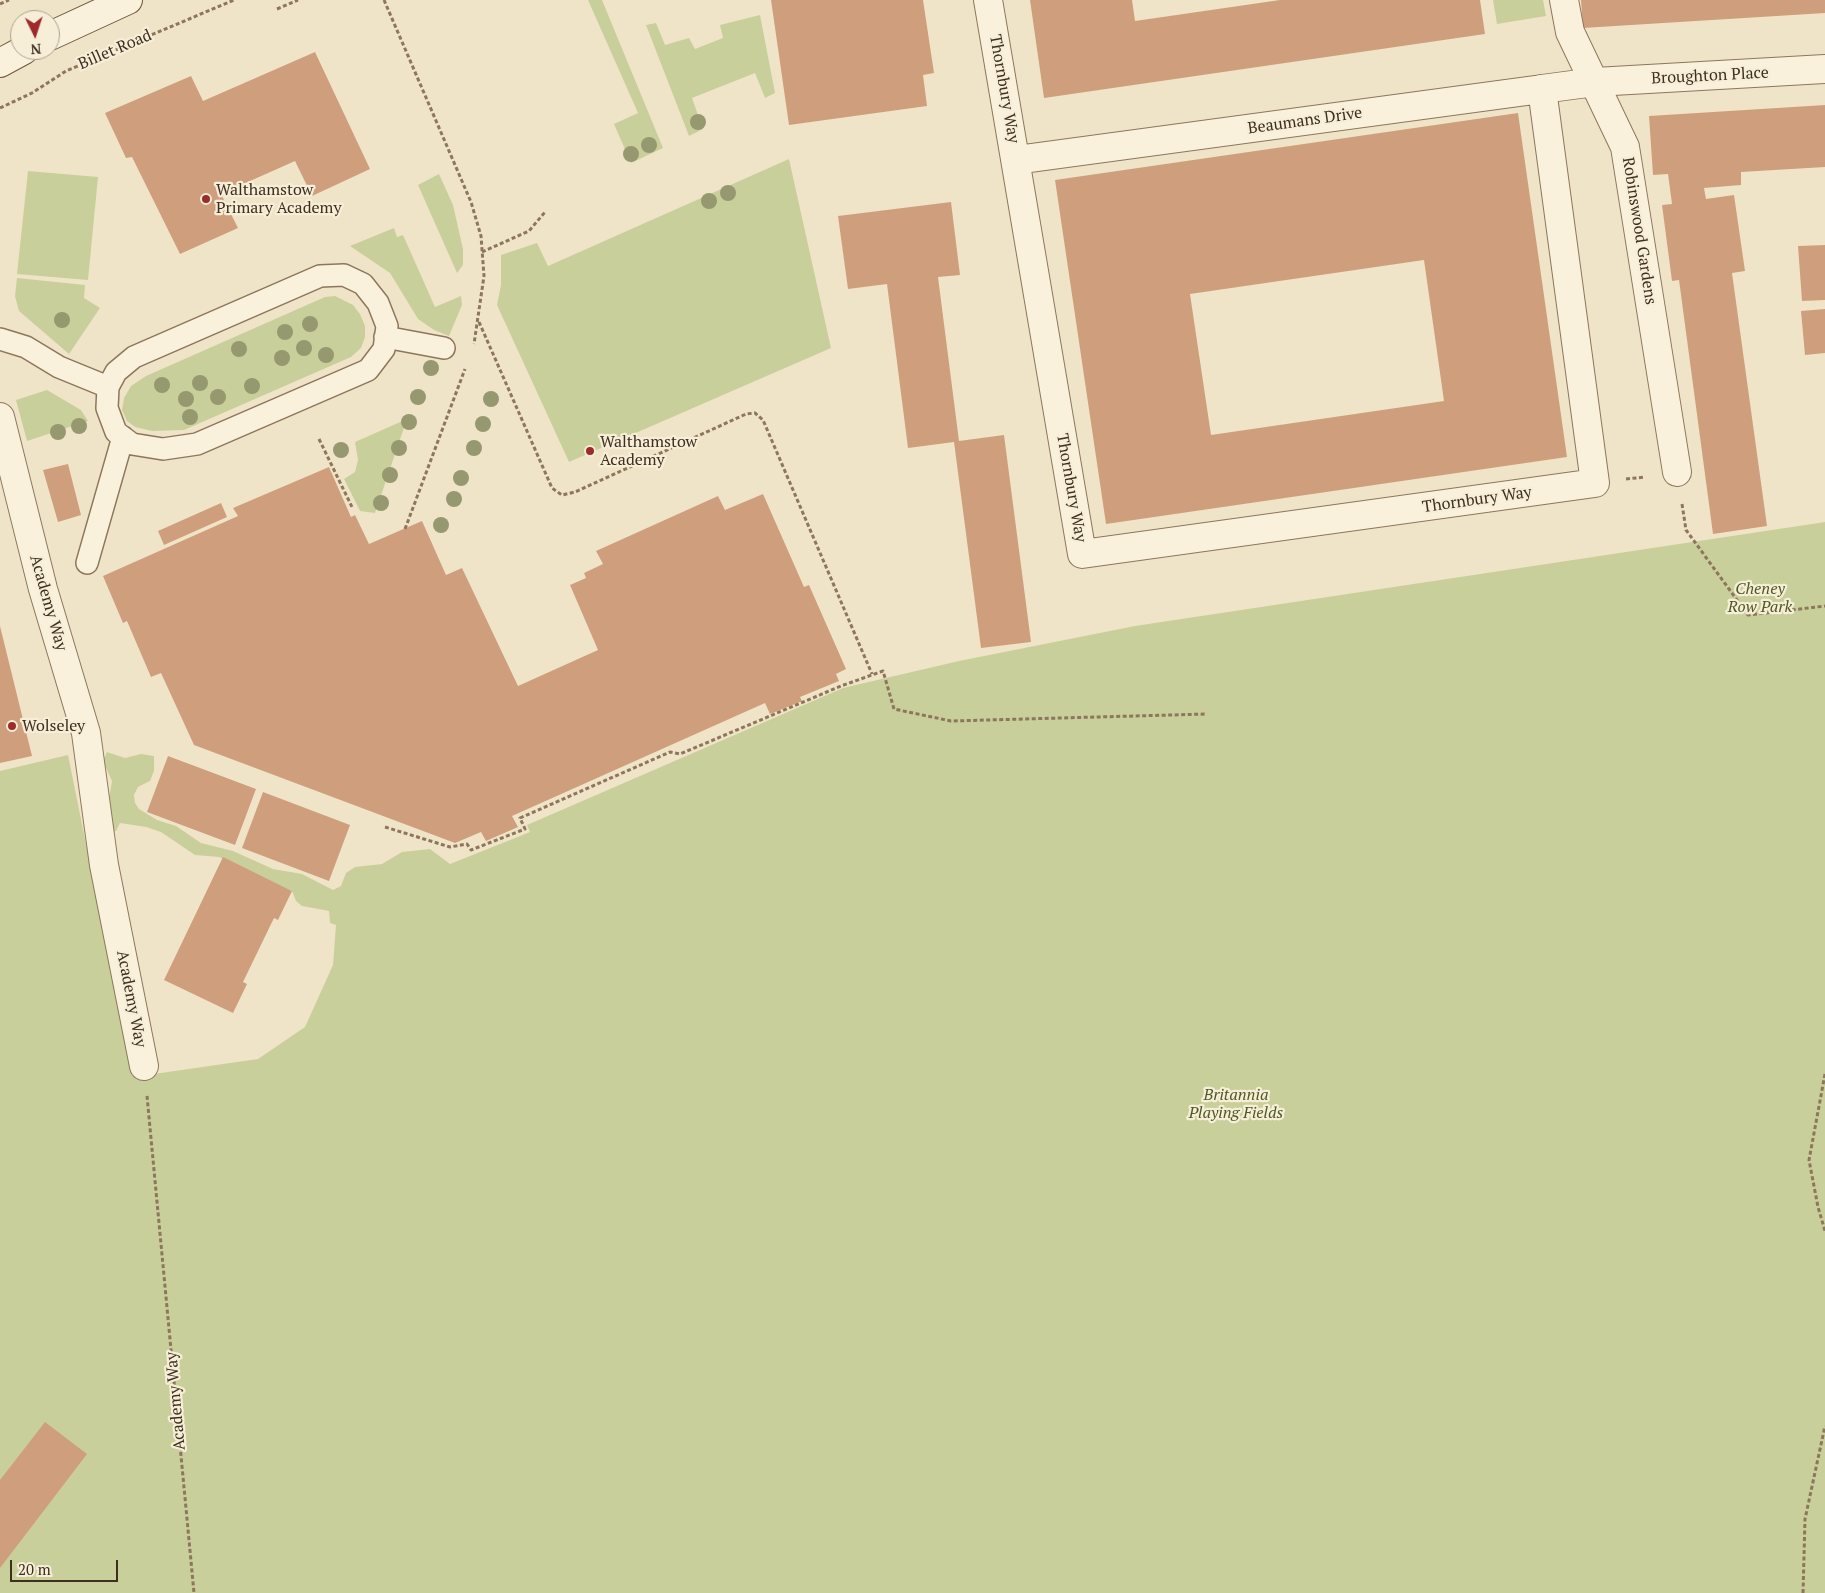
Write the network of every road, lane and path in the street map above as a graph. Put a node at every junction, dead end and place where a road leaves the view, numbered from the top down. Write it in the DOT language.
graph roads {
  1 [pos="9,0"];
  2 [pos="128,0"];
  3 [pos="234,0"];
  4 [pos="298,0"];
  5 [pos="384,0"];
  6 [pos="988,0"];
  7 [pos="1564,0"];
  8 [pos="0,4"];
  9 [pos="276,9"];
  10 [pos="60,31"];
  11 [pos="1825,69"];
  12 [pos="1595,82"];
  13 [pos="1542,89"];
  14 [pos="0,108"];
  15 [pos="1016,160"];
  16 [pos="545,212"];
  17 [pos="482,252"];
  18 [pos="478,322"];
  19 [pos="0,338"];
  20 [pos="385,338"];
  21 [pos="474,345"];
  22 [pos="444,348"];
  23 [pos="468,363"];
  24 [pos="108,387"];
  25 [pos="0,417"];
  26 [pos="123,437"];
  27 [pos="319,440"];
  28 [pos="1677,472"];
  29 [pos="1595,484"];
  30 [pos="352,507"];
  31 [pos="405,528"];
  32 [pos="87,563"];
  33 [pos="1825,606"];
  34 [pos="872,674"];
  35 [pos="1207,714"];
  36 [pos="385,827"];
  37 [pos="144,1066"];
  38 [pos="1825,1074"];
  39 [pos="1825,1231"];
  40 [pos="1825,1426"];
  41 [pos="194,1593"];
  42 [pos="1803,1593"];
  1 -- 8 [label="path"];
  2 -- 10 [label="street"];
  3 -- 14 [label="path, Billet Road"];
  4 -- 9 [label="path"];
  5 -- 17 [label="path"];
  6 -- 15 [label="street, Thornbury Way"];
  7 -- 12 [label="street, Robinswood Gardens"];
  11 -- 12 [label="street, Broughton Place"];
  12 -- 13 [label="street, Beaumans Drive"];
  12 -- 28 [label="street, Robinswood Gardens"];
  13 -- 15 [label="street, Beaumans Drive"];
  13 -- 29 [label="street"];
  15 -- 29 [label="street, Thornbury Way"];
  16 -- 17 [label="path"];
  17 -- 18 [label="path"];
  18 -- 21 [label="path"];
  18 -- 34 [label="path"];
  19 -- 24 [label="lane"];
  20 -- 22 [label="lane"];
  20 -- 24 [label="lane"];
  20 -- 26 [label="lane"];
  23 -- 31 [label="path"];
  24 -- 26 [label="lane"];
  25 -- 37 [label="street, Academy Way"];
  26 -- 32 [label="lane"];
  27 -- 30 [label="path"];
  28 -- 29 [label="path"];
  28 -- 33 [label="path"];
  34 -- 35 [label="path"];
  34 -- 36 [label="path"];
  37 -- 41 [label="path, Academy Way"];
  38 -- 39 [label="path"];
  40 -- 42 [label="path"];
}
